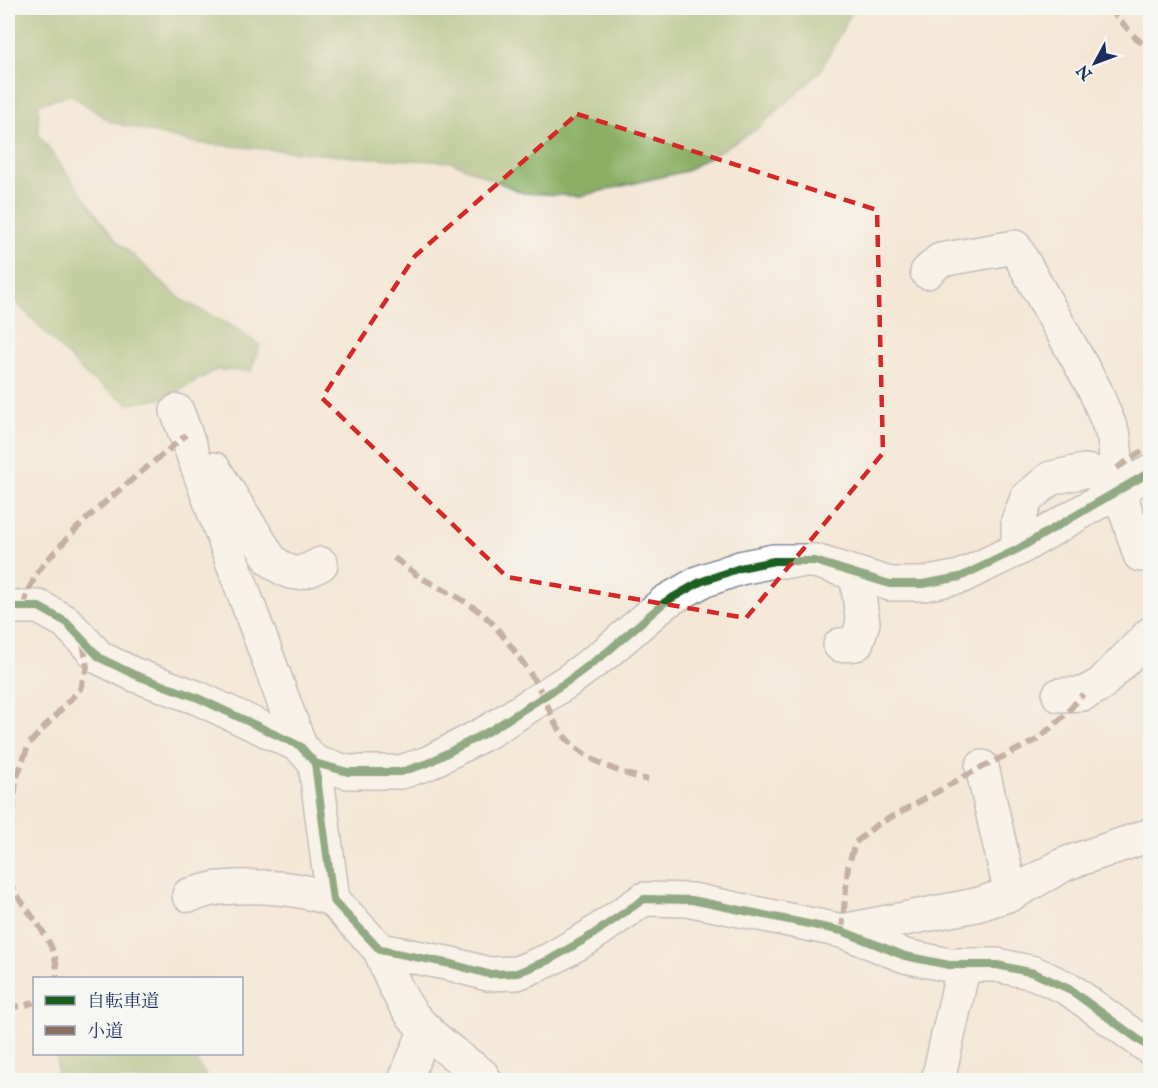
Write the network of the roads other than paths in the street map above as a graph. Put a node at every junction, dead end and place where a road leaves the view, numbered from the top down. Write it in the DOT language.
graph roads {
  1 [pos="927,272"];
  2 [pos="1150,472"];
  3 [pos="1119,490"];
  4 [pos="1018,549"];
  5 [pos="1150,554"];
  6 [pos="321,564"];
  7 [pos="856,574"];
  8 [pos="8,607"];
  9 [pos="1150,634"];
  10 [pos="840,645"];
  11 [pos="1059,695"];
  12 [pos="308,755"];
  13 [pos="982,767"];
  14 [pos="1150,835"];
  15 [pos="1011,894"];
  16 [pos="189,895"];
  17 [pos="333,900"];
  18 [pos="842,931"];
  19 [pos="380,950"];
  20 [pos="964,965"];
  21 [pos="426,1029"];
  22 [pos="1150,1048"];
  23 [pos="405,1080"];
  24 [pos="485,1080"];
  25 [pos="938,1080"];
  1 -- 3 [label="street"];
  2 -- 3 [label="street"];
  3 -- 4 [label="street"];
  3 -- 4 [label="street"];
  3 -- 5 [label="street"];
  4 -- 7 [label="street"];
  6 -- 12 [label="street"];
  7 -- 10 [label="street"];
  7 -- 12 [label="street"];
  8 -- 12 [label="street"];
  9 -- 11 [label="street"];
  12 -- 17 [label="street"];
  13 -- 15 [label="street"];
  14 -- 15 [label="street"];
  15 -- 18 [label="street"];
  16 -- 17 [label="street"];
  17 -- 19 [label="street"];
  18 -- 19 [label="street"];
  18 -- 20 [label="street"];
  19 -- 21 [label="street"];
  20 -- 22 [label="street"];
  20 -- 25 [label="street"];
  21 -- 23 [label="street"];
  21 -- 24 [label="street"];
}
